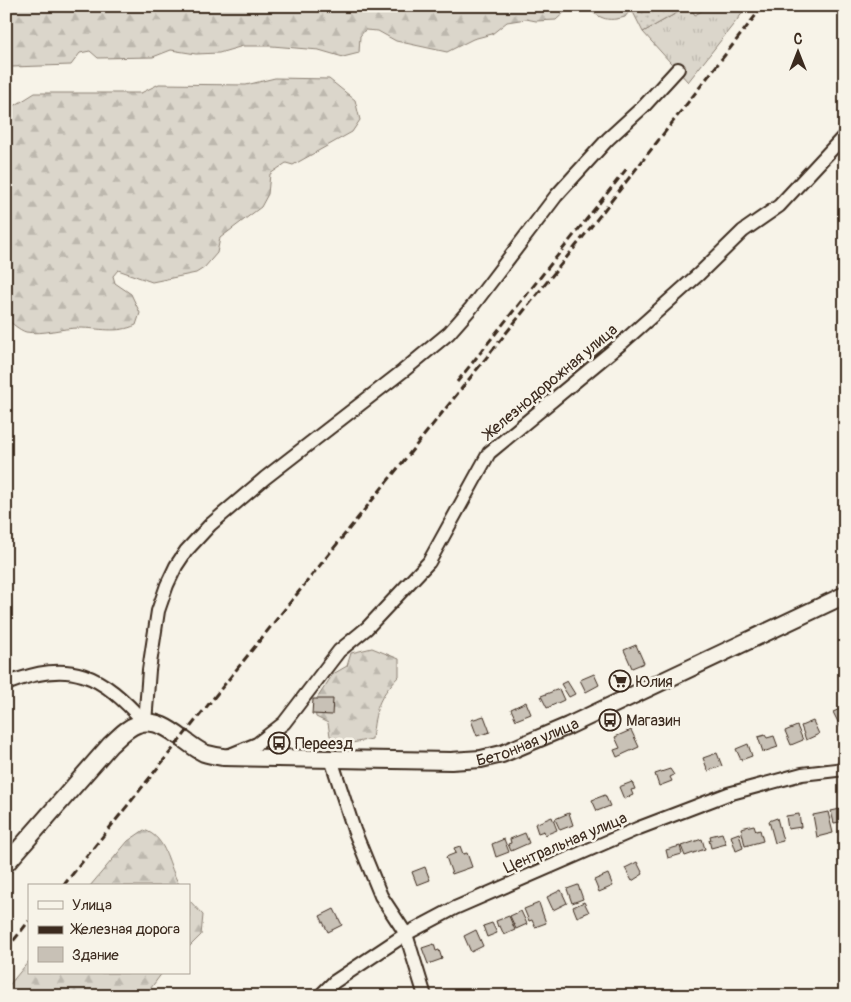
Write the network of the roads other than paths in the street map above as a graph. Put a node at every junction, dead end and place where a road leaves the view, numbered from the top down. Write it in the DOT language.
graph roads {
  1 [pos="678,69"];
  2 [pos="845,135"];
  3 [pos="845,595"];
  4 [pos="6,684"];
  5 [pos="145,723"];
  6 [pos="216,756"];
  7 [pos="331,758"];
  8 [pos="845,770"];
  9 [pos="6,864"];
  10 [pos="406,934"];
  11 [pos="320,996"];
  12 [pos="425,996"];
  1 -- 5 [label="street"];
  2 -- 6 [label="street, Железнодорожная улица"];
  3 -- 7 [label="main road, Бетонная улица"];
  4 -- 5 [label="street"];
  5 -- 6 [label="main road"];
  5 -- 9 [label="main road"];
  6 -- 7 [label="main road, Бетонная улица"];
  7 -- 10 [label="street"];
  8 -- 10 [label="street, Центральная улица"];
  10 -- 11 [label="street, Центральная улица"];
  10 -- 12 [label="street"];
}
